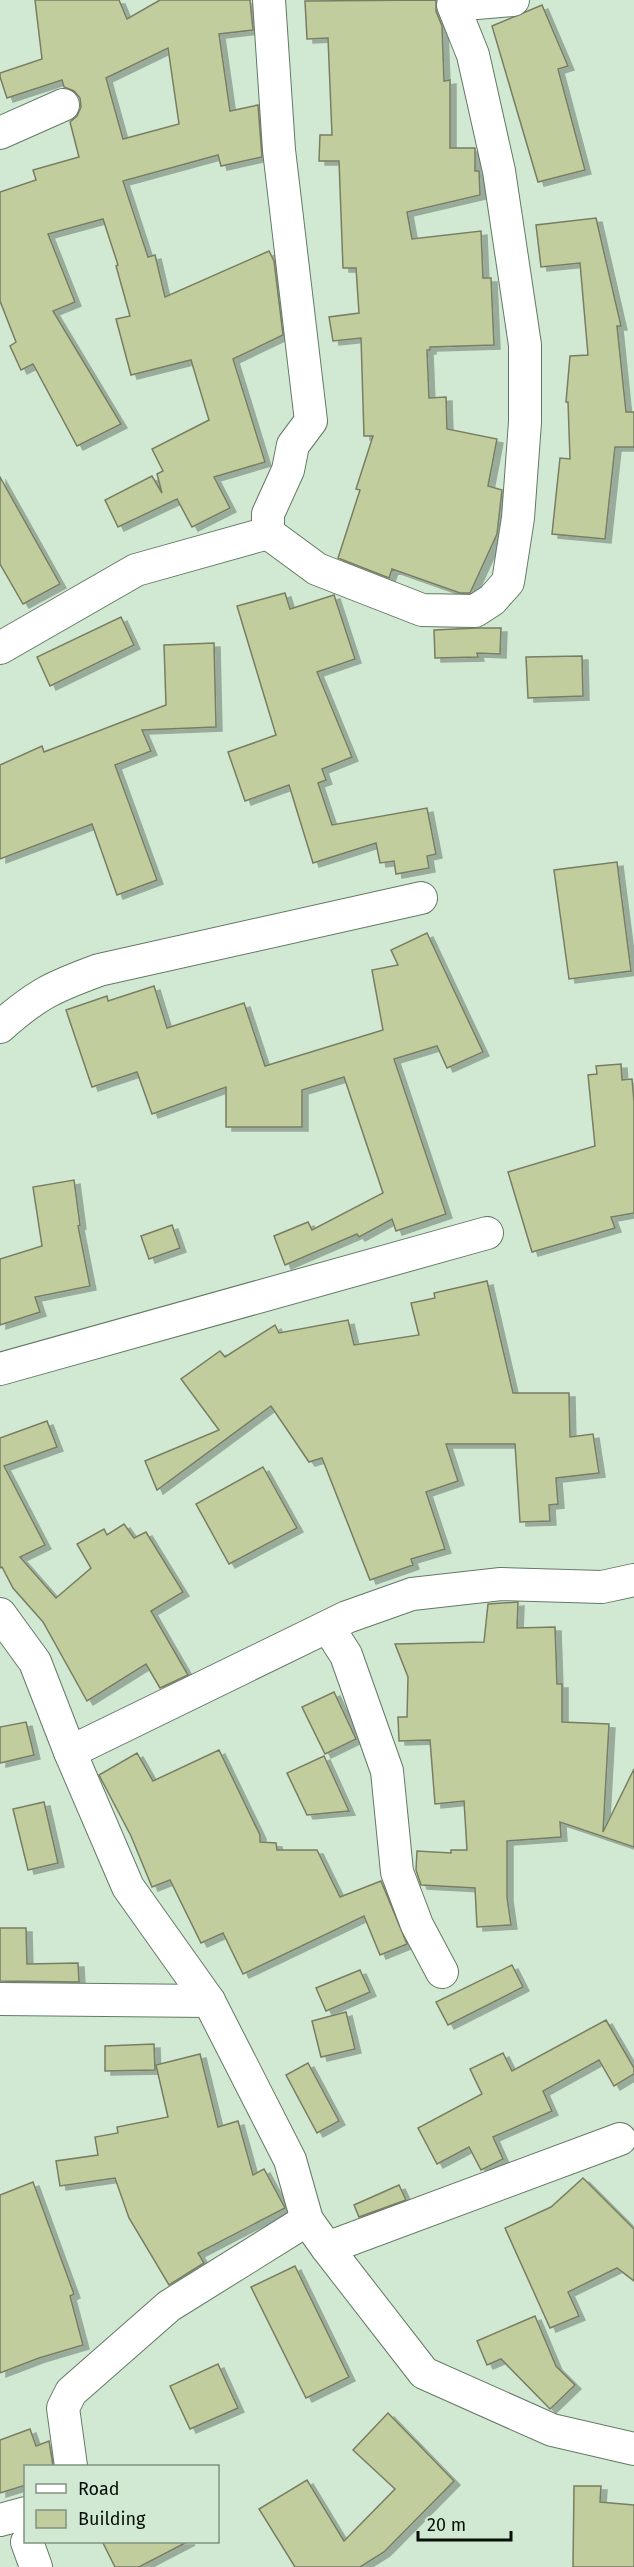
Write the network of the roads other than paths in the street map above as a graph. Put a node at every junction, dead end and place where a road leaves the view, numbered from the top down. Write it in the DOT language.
graph roads {
  1 [pos="269,0"];
  2 [pos="513,0"];
  3 [pos="63,105"];
  4 [pos="0,134"];
  5 [pos="268,533"];
  6 [pos="0,648"];
  7 [pos="421,898"];
  8 [pos="0,1027"];
  9 [pos="487,1233"];
  10 [pos="0,1369"];
  11 [pos="634,1580"];
  12 [pos="0,1614"];
  13 [pos="328,1627"];
  14 [pos="70,1752"];
  15 [pos="442,1972"];
  16 [pos="0,1999"];
  17 [pos="209,2001"];
  18 [pos="620,2139"];
  19 [pos="307,2220"];
  20 [pos="327,2248"];
  21 [pos="634,2449"];
  22 [pos="70,2465"];
  23 [pos="26,2543"];
  24 [pos="36,2567"];
  1 -- 5 [label="street"];
  2 -- 5 [label="street"];
  3 -- 4 [label="street"];
  5 -- 6 [label="street"];
  7 -- 8 [label="street"];
  9 -- 10 [label="street"];
  11 -- 13 [label="street"];
  12 -- 14 [label="street"];
  13 -- 14 [label="street"];
  13 -- 15 [label="street"];
  14 -- 17 [label="street"];
  16 -- 17 [label="street"];
  17 -- 19 [label="street"];
  18 -- 20 [label="street"];
  19 -- 20 [label="street"];
  19 -- 22 [label="street"];
  20 -- 21 [label="street"];
  23 -- 24 [label="street"];
}
